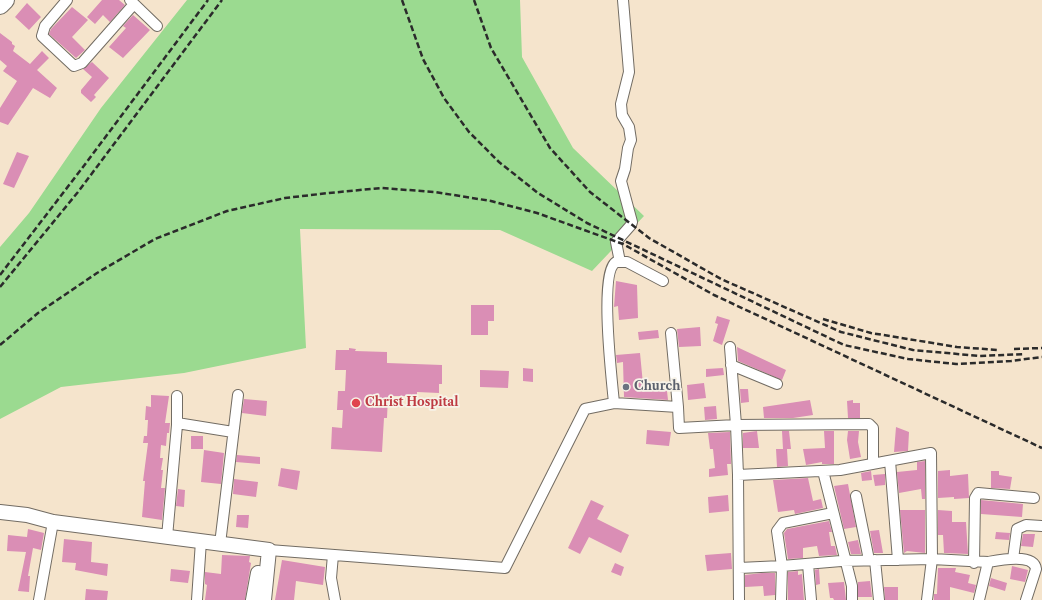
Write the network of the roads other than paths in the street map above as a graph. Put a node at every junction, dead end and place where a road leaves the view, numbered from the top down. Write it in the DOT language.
graph roads {
  1 [pos="5,0"];
  2 [pos="67,0"];
  3 [pos="623,0"];
  4 [pos="132,2"];
  5 [pos="0,5"];
  6 [pos="157,26"];
  7 [pos="620,262"];
  8 [pos="663,281"];
  9 [pos="671,333"];
  10 [pos="730,347"];
  11 [pos="731,365"];
  12 [pos="777,384"];
  13 [pos="238,395"];
  14 [pos="177,396"];
  15 [pos="614,403"];
  16 [pos="678,407"];
  17 [pos="177,423"];
  18 [pos="736,425"];
  19 [pos="233,432"];
  20 [pos="890,461"];
  21 [pos="873,464"];
  22 [pos="822,471"];
  23 [pos="738,475"];
  24 [pos="856,496"];
  25 [pos="1034,498"];
  26 [pos="0,512"];
  27 [pos="833,513"];
  28 [pos="54,522"];
  29 [pos="1042,526"];
  30 [pos="167,537"];
  31 [pos="201,542"];
  32 [pos="220,544"];
  33 [pos="265,549"];
  34 [pos="333,555"];
  35 [pos="932,559"];
  36 [pos="1013,559"];
  37 [pos="872,560"];
  38 [pos="898,560"];
  39 [pos="845,561"];
  40 [pos="988,562"];
  41 [pos="974,563"];
  42 [pos="808,564"];
  43 [pos="782,566"];
  44 [pos="739,568"];
  45 [pos="39,600"];
  46 [pos="197,600"];
  47 [pos="254,600"];
  48 [pos="264,600"];
  49 [pos="335,600"];
  50 [pos="739,600"];
  51 [pos="781,600"];
  52 [pos="811,600"];
  53 [pos="852,600"];
  54 [pos="879,600"];
  55 [pos="927,600"];
  56 [pos="979,600"];
  57 [pos="1026,600"];
  1 -- 5 [label="highway"];
  2 -- 4 [label="street"];
  3 -- 7 [label="street"];
  4 -- 6 [label="street"];
  7 -- 8 [label="street"];
  7 -- 15 [label="street"];
  9 -- 16 [label="street"];
  10 -- 11 [label="street"];
  11 -- 12 [label="street"];
  11 -- 18 [label="street"];
  13 -- 19 [label="street"];
  14 -- 17 [label="street"];
  15 -- 16 [label="street"];
  15 -- 34 [label="street"];
  16 -- 18 [label="street"];
  17 -- 19 [label="street"];
  17 -- 30 [label="street"];
  18 -- 21 [label="street"];
  18 -- 23 [label="street"];
  19 -- 32 [label="street"];
  20 -- 21 [label="street"];
  20 -- 35 [label="street"];
  20 -- 38 [label="street"];
  21 -- 22 [label="street"];
  22 -- 23 [label="street"];
  22 -- 27 [label="street"];
  23 -- 44 [label="street"];
  24 -- 37 [label="street"];
  25 -- 41 [label="street"];
  26 -- 28 [label="street"];
  27 -- 39 [label="street"];
  27 -- 43 [label="street"];
  28 -- 30 [label="street"];
  28 -- 45 [label="street"];
  29 -- 36 [label="street"];
  30 -- 31 [label="street"];
  31 -- 32 [label="street"];
  31 -- 46 [label="street"];
  32 -- 33 [label="street"];
  33 -- 34 [label="street"];
  33 -- 47 [label="street"];
  33 -- 48 [label="street"];
  34 -- 49 [label="street"];
  35 -- 38 [label="street"];
  35 -- 41 [label="street"];
  35 -- 55 [label="street"];
  36 -- 40 [label="street"];
  36 -- 57 [label="street"];
  37 -- 38 [label="street"];
  37 -- 39 [label="street"];
  37 -- 54 [label="street"];
  39 -- 42 [label="street"];
  39 -- 53 [label="street"];
  40 -- 41 [label="street"];
  40 -- 56 [label="street"];
  42 -- 43 [label="street"];
  42 -- 52 [label="street"];
  43 -- 44 [label="street"];
  43 -- 51 [label="street"];
  44 -- 50 [label="street"];
}
